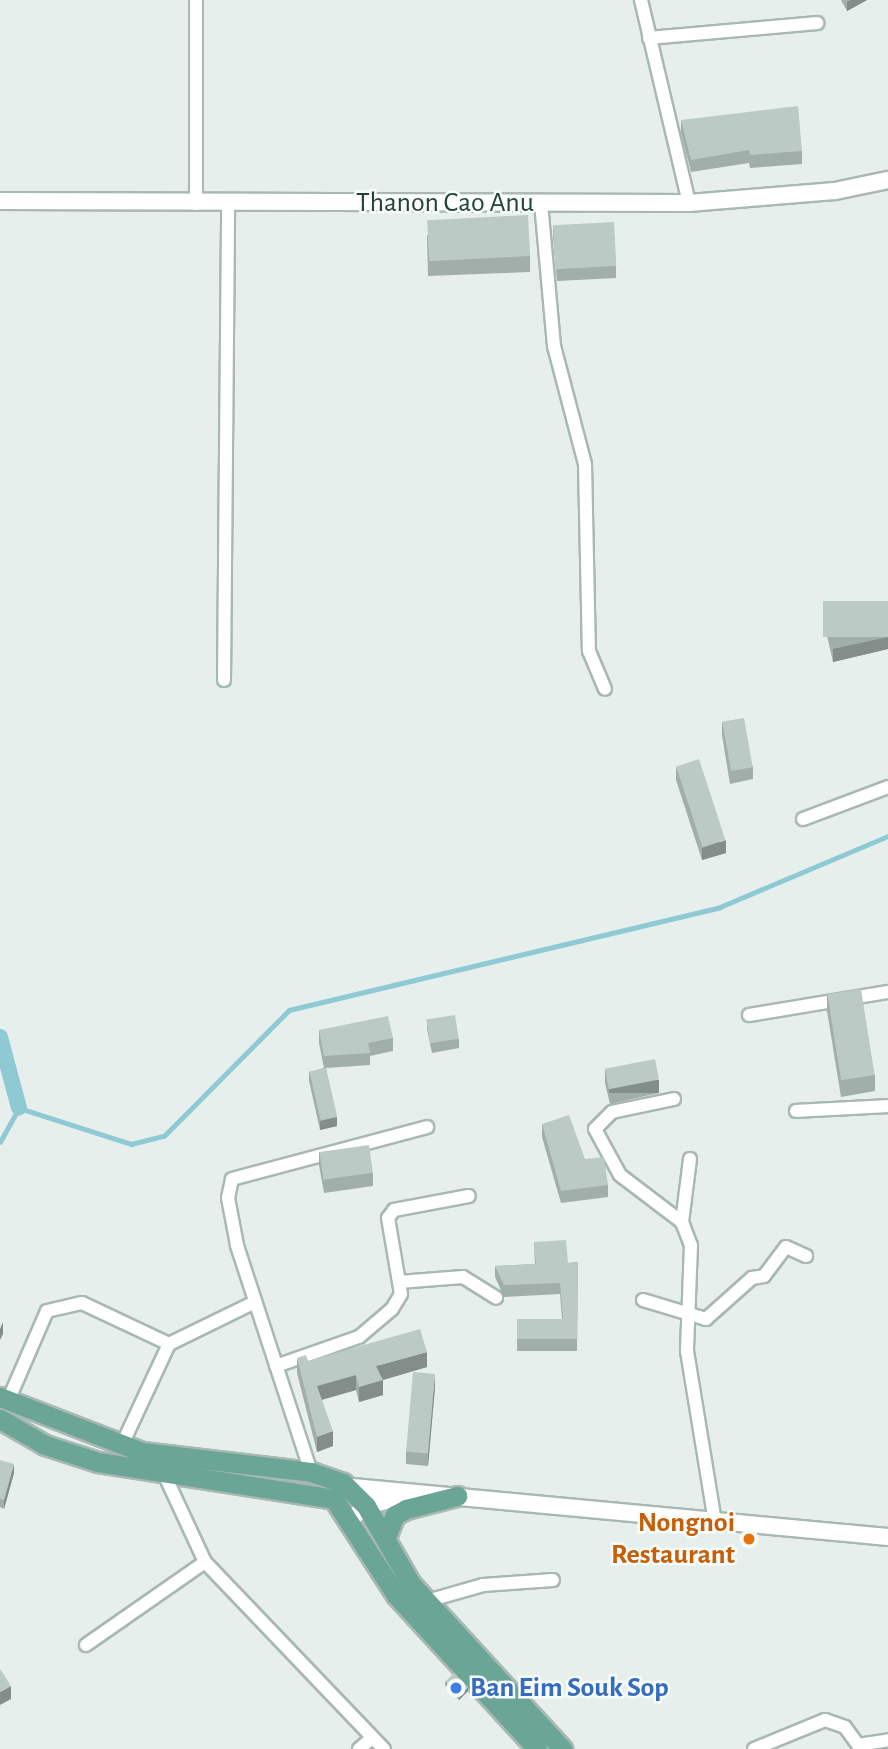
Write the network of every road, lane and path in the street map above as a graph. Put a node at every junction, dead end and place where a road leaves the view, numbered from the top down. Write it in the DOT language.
graph roads {
  1 [pos="195,0"];
  2 [pos="641,0"];
  3 [pos="817,23"];
  4 [pos="649,38"];
  5 [pos="888,180"];
  6 [pos="0,201"];
  7 [pos="541,203"];
  8 [pos="689,203"];
  9 [pos="196,204"];
  10 [pos="228,204"];
  11 [pos="224,680"];
  12 [pos="605,689"];
  13 [pos="888,787"];
  14 [pos="803,819"];
  15 [pos="888,992"];
  16 [pos="750,1015"];
  17 [pos="674,1099"];
  18 [pos="888,1106"];
  19 [pos="796,1111"];
  20 [pos="427,1127"];
  21 [pos="690,1159"];
  22 [pos="469,1196"];
  23 [pos="682,1222"];
  24 [pos="806,1256"];
  25 [pos="399,1282"];
  26 [pos="496,1298"];
  27 [pos="643,1300"];
  28 [pos="255,1302"];
  29 [pos="691,1315"];
  30 [pos="169,1344"];
  31 [pos="276,1366"];
  32 [pos="3,1405"];
  33 [pos="121,1447"];
  34 [pos="311,1472"];
  35 [pos="166,1478"];
  36 [pos="339,1491"];
  37 [pos="457,1496"];
  38 [pos="358,1512"];
  39 [pos="714,1516"];
  40 [pos="386,1537"];
  41 [pos="888,1537"];
  42 [pos="205,1562"];
  43 [pos="553,1580"];
  44 [pos="427,1601"];
  45 [pos="86,1645"];
  46 [pos="372,1738"];
  47 [pos="888,1740"];
  48 [pos="359,1749"];
  49 [pos="384,1749"];
  50 [pos="537,1749"];
  51 [pos="562,1749"];
  52 [pos="754,1749"];
  1 -- 9 [label="street"];
  2 -- 4 [label="street"];
  3 -- 4 [label="street"];
  4 -- 8 [label="street"];
  5 -- 8 [label="street, Thanon Cao Anu"];
  6 -- 9 [label="street, Thanon Cao Anu"];
  7 -- 8 [label="street, Thanon Cao Anu"];
  7 -- 10 [label="street, Thanon Cao Anu"];
  7 -- 12 [label="street"];
  9 -- 10 [label="street, Thanon Cao Anu"];
  10 -- 11 [label="street"];
  13 -- 14 [label="street"];
  15 -- 16 [label="street"];
  17 -- 23 [label="street"];
  18 -- 19 [label="street"];
  20 -- 28 [label="street"];
  21 -- 23 [label="street"];
  22 -- 25 [label="street"];
  23 -- 29 [label="street"];
  24 -- 29 [label="street"];
  25 -- 26 [label="street"];
  25 -- 31 [label="street"];
  27 -- 29 [label="street"];
  28 -- 30 [label="street"];
  28 -- 31 [label="street"];
  29 -- 39 [label="street"];
  30 -- 32 [label="street"];
  30 -- 33 [label="street"];
  31 -- 34 [label="street"];
  32 -- 33 [label="main road"];
  32 -- 35 [label="main road"];
  33 -- 34 [label="main road"];
  34 -- 36 [label="main road"];
  35 -- 36 [label="main road"];
  35 -- 42 [label="street"];
  36 -- 37 [label="street"];
  36 -- 38 [label="main road"];
  37 -- 38 [label="street"];
  37 -- 39 [label="street"];
  37 -- 40 [label="main road"];
  38 -- 40 [label="main road"];
  38 -- 50 [label="main road"];
  39 -- 41 [label="street"];
  40 -- 44 [label="main road"];
  42 -- 45 [label="street"];
  42 -- 46 [label="street"];
  43 -- 44 [label="street"];
  44 -- 51 [label="main road"];
  46 -- 48 [label="street"];
  46 -- 49 [label="street"];
  47 -- 52 [label="street"];
}
